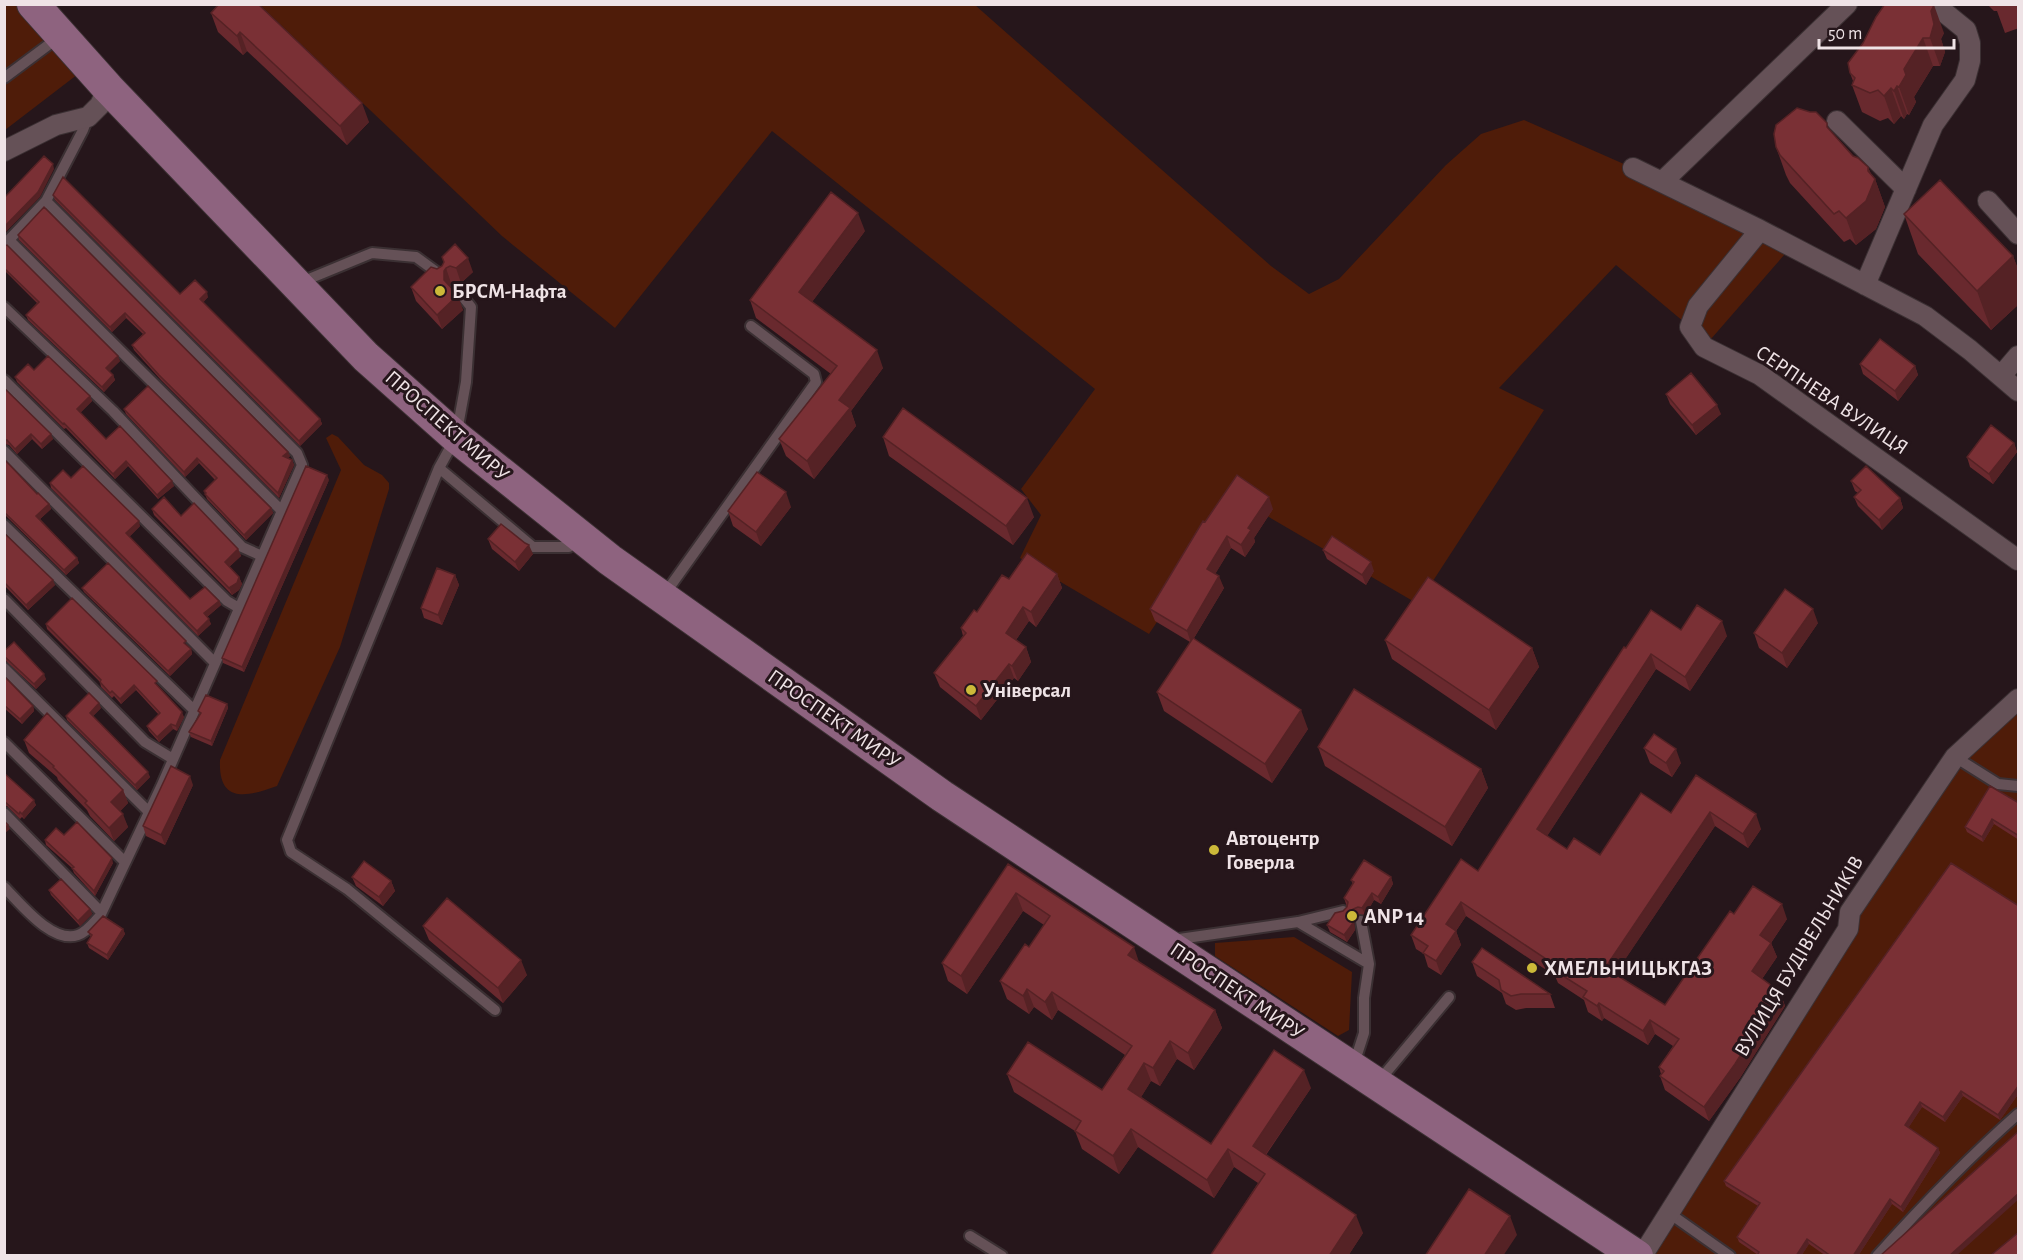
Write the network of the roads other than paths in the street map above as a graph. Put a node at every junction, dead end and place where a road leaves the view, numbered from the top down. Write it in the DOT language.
graph roads {
  1 [pos="33,4"];
  2 [pos="1847,4"];
  3 [pos="1934,4"];
  4 [pos="61,36"];
  5 [pos="4,78"];
  6 [pos="108,88"];
  7 [pos="88,117"];
  8 [pos="1837,121"];
  9 [pos="4,151"];
  10 [pos="1634,168"];
  11 [pos="1662,182"];
  12 [pos="1906,189"];
  13 [pos="46,201"];
  14 [pos="1988,201"];
  15 [pos="1760,230"];
  16 [pos="2019,234"];
  17 [pos="7,242"];
  18 [pos="442,276"];
  19 [pos="297,284"];
  20 [pos="1865,285"];
  21 [pos="456,288"];
  22 [pos="4,308"];
  23 [pos="751,326"];
  24 [pos="2019,356"];
  25 [pos="2001,376"];
  26 [pos="4,380"];
  27 [pos="2019,391"];
  28 [pos="456,437"];
  29 [pos="4,451"];
  30 [pos="439,468"];
  31 [pos="282,511"];
  32 [pos="5,525"];
  33 [pos="578,535"];
  34 [pos="262,556"];
  35 [pos="2019,560"];
  36 [pos="662,597"];
  37 [pos="4,599"];
  38 [pos="239,608"];
  39 [pos="215,663"];
  40 [pos="4,668"];
  41 [pos="2019,699"];
  42 [pos="194,710"];
  43 [pos="4,741"];
  44 [pos="1955,757"];
  45 [pos="173,759"];
  46 [pos="2019,786"];
  47 [pos="149,812"];
  48 [pos="4,813"];
  49 [pos="125,862"];
  50 [pos="4,887"];
  51 [pos="1343,910"];
  52 [pos="101,912"];
  53 [pos="1360,921"];
  54 [pos="1298,922"];
  55 [pos="1163,942"];
  56 [pos="1369,964"];
  57 [pos="1449,997"];
  58 [pos="495,1010"];
  59 [pos="1365,1075"];
  60 [pos="2019,1114"];
  61 [pos="1669,1213"];
  62 [pos="970,1236"];
  63 [pos="1002,1256"];
  64 [pos="1637,1256"];
  65 [pos="1642,1256"];
  66 [pos="1730,1256"];
  67 [pos="1877,1256"];
  1 -- 4 [label="main road, ПРОСПЕКТ МИРУ"];
  2 -- 11 [label="street"];
  3 -- 12 [label="street"];
  4 -- 5 [label="lane"];
  4 -- 6 [label="main road, ПРОСПЕКТ МИРУ"];
  6 -- 7 [label="street"];
  6 -- 19 [label="main road, ПРОСПЕКТ МИРУ"];
  7 -- 9 [label="street"];
  7 -- 13 [label="lane"];
  8 -- 12 [label="street"];
  10 -- 11 [label="street"];
  11 -- 15 [label="street"];
  12 -- 20 [label="street"];
  13 -- 17 [label="lane"];
  13 -- 31 [label="lane"];
  14 -- 16 [label="street"];
  15 -- 20 [label="street"];
  15 -- 35 [label="street, СЕРПНЕВА ВУЛИЦЯ"];
  17 -- 31 [label="lane"];
  18 -- 19 [label="lane"];
  19 -- 28 [label="main road, ПРОСПЕКТ МИРУ"];
  20 -- 25 [label="street"];
  21 -- 28 [label="lane"];
  22 -- 34 [label="lane"];
  23 -- 36 [label="lane"];
  24 -- 25 [label="street"];
  25 -- 27 [label="street"];
  26 -- 38 [label="lane"];
  28 -- 30 [label="lane"];
  28 -- 33 [label="main road, ПРОСПЕКТ МИРУ"];
  29 -- 39 [label="lane"];
  30 -- 33 [label="lane"];
  30 -- 58 [label="lane"];
  31 -- 34 [label="lane"];
  32 -- 42 [label="lane"];
  33 -- 36 [label="main road, ПРОСПЕКТ МИРУ"];
  34 -- 38 [label="lane"];
  36 -- 55 [label="main road, ПРОСПЕКТ МИРУ"];
  37 -- 45 [label="lane"];
  38 -- 39 [label="lane"];
  39 -- 42 [label="lane"];
  40 -- 47 [label="lane"];
  41 -- 44 [label="street, ВУЛИЦЯ БУДІВЕЛЬНИКІВ"];
  42 -- 45 [label="lane"];
  43 -- 49 [label="lane"];
  44 -- 46 [label="lane"];
  44 -- 61 [label="street, ВУЛИЦЯ БУДІВЕЛЬНИКІВ"];
  45 -- 47 [label="lane"];
  47 -- 49 [label="lane"];
  48 -- 52 [label="lane"];
  49 -- 52 [label="lane"];
  50 -- 52 [label="lane"];
  51 -- 54 [label="lane"];
  53 -- 56 [label="lane"];
  54 -- 55 [label="lane"];
  54 -- 56 [label="lane"];
  55 -- 59 [label="main road, ПРОСПЕКТ МИРУ"];
  56 -- 59 [label="lane"];
  57 -- 59 [label="lane"];
  59 -- 64 [label="main road, ПРОСПЕКТ МИРУ"];
  60 -- 67 [label="lane"];
  61 -- 65 [label="street, ВУЛИЦЯ БУДІВЕЛЬНИКІВ"];
  61 -- 66 [label="lane"];
  62 -- 63 [label="lane"];
}
